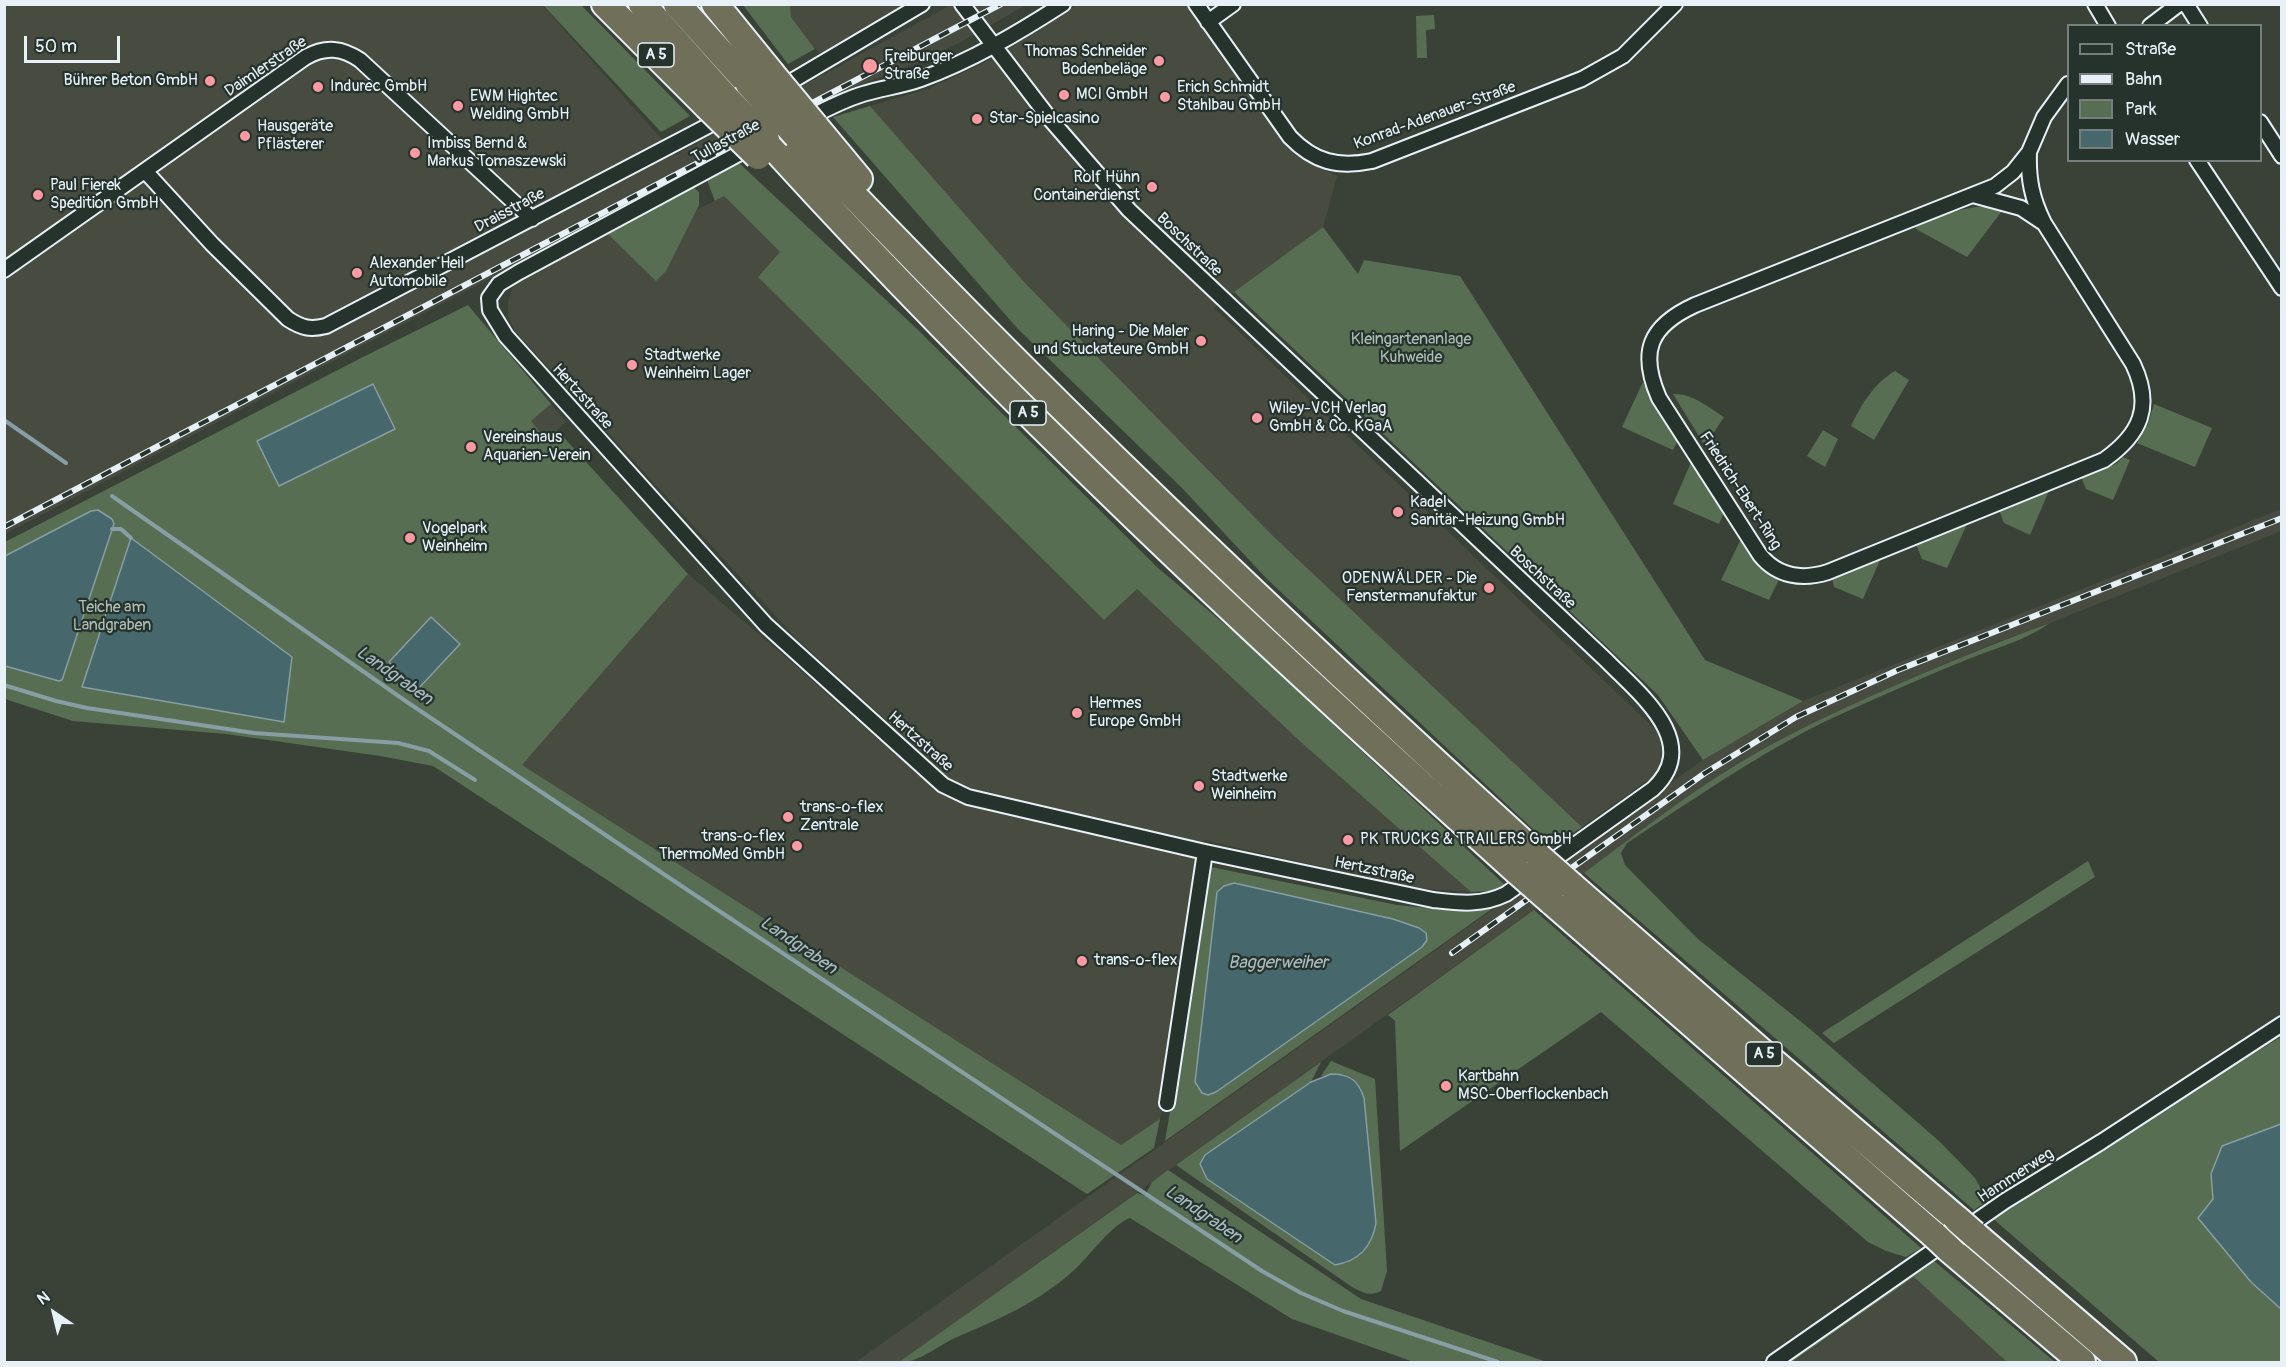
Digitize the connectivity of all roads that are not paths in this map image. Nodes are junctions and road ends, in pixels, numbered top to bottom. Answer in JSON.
{"nodes":[{"id":1,"x":605,"y":4,"type":"edge"},
{"id":2,"x":642,"y":4,"type":"edge"},
{"id":3,"x":677,"y":4,"type":"edge"},
{"id":4,"x":715,"y":4,"type":"edge"},
{"id":5,"x":922,"y":4,"type":"edge"},
{"id":6,"x":962,"y":4,"type":"edge"},
{"id":7,"x":1063,"y":4,"type":"edge"},
{"id":8,"x":1196,"y":4,"type":"edge"},
{"id":9,"x":1233,"y":4,"type":"edge"},
{"id":10,"x":1675,"y":4,"type":"edge"},
{"id":11,"x":2095,"y":4,"type":"edge"},
{"id":12,"x":2179,"y":4,"type":"edge"},
{"id":13,"x":2186,"y":4,"type":"edge"},
{"id":14,"x":1208,"y":22,"type":"junction"},
{"id":15,"x":2107,"y":24,"type":"edge"},
{"id":16,"x":2153,"y":24,"type":"edge"},
{"id":17,"x":2199,"y":24,"type":"edge"},
{"id":18,"x":994,"y":45,"type":"junction"},
{"id":19,"x":760,"y":78,"type":"junction"},
{"id":20,"x":2067,"y":85,"type":"edge"},
{"id":21,"x":716,"y":101,"type":"junction"},
{"id":22,"x":2262,"y":125,"type":"edge"},
{"id":23,"x":2029,"y":152,"type":"junction"},
{"id":24,"x":2282,"y":156,"type":"edge"},
{"id":25,"x":2198,"y":162,"type":"edge"},
{"id":26,"x":146,"y":172,"type":"junction"},
{"id":27,"x":1973,"y":195,"type":"junction"},
{"id":28,"x":532,"y":219,"type":"junction"},
{"id":29,"x":2044,"y":223,"type":"junction"},
{"id":30,"x":4,"y":270,"type":"edge"},
{"id":31,"x":2282,"y":288,"type":"edge"},
{"id":32,"x":489,"y":298,"type":"joint"},
{"id":33,"x":1205,"y":852,"type":"junction"},
{"id":34,"x":1512,"y":883,"type":"junction"},
{"id":35,"x":2282,"y":1024,"type":"edge"},
{"id":36,"x":1167,"y":1103,"type":"dead end"},
{"id":37,"x":1774,"y":1362,"type":"edge"},
{"id":38,"x":2082,"y":1362,"type":"edge"},
{"id":39,"x":2123,"y":1362,"type":"edge"}],
"edges":[{"from":1,"to":21,"type":"highway","number":"A 5"},
{"from":2,"to":21,"type":"highway","number":"A 5"},
{"from":3,"to":19,"type":"highway"},
{"from":4,"to":19,"type":"highway"},
{"from":5,"to":28,"type":"street","name":"Draisstraße"},
{"from":6,"to":18,"type":"street"},
{"from":7,"to":18,"type":"street","name":"Tullastraße"},
{"from":8,"to":14,"type":"street","name":"Konrad-Adenauer-Straße"},
{"from":9,"to":14,"type":"street"},
{"from":10,"to":14,"type":"street","name":"Konrad-Adenauer-Straße"},
{"from":11,"to":15,"type":"street"},
{"from":12,"to":16,"type":"street"},
{"from":13,"to":17,"type":"street"},
{"from":18,"to":32,"type":"street","name":"Tullastraße"},
{"from":18,"to":34,"type":"street","name":"Boschstraße"},
{"from":19,"to":39,"type":"highway","number":"A 5","bridge":true},
{"from":20,"to":23,"type":"street","name":"Friedrich-Ebert-Ring"},
{"from":21,"to":34,"type":"highway","number":"A 5","bridge":true},
{"from":22,"to":24,"type":"street"},
{"from":23,"to":27,"type":"street","name":"Friedrich-Ebert-Ring"},
{"from":23,"to":29,"type":"street","name":"Friedrich-Ebert-Ring"},
{"from":25,"to":31,"type":"street"},
{"from":26,"to":28,"type":"street","name":"Draisstraße"},
{"from":26,"to":28,"type":"street","name":"Daimlerstraße"},
{"from":26,"to":30,"type":"street","name":"Daimlerstraße"},
{"from":27,"to":29,"type":"street","name":"Friedrich-Ebert-Ring"},
{"from":27,"to":29,"type":"street","name":"Friedrich-Ebert-Ring"},
{"from":32,"to":33,"type":"street","name":"Hertzstraße"},
{"from":33,"to":34,"type":"street","name":"Hertzstraße"},
{"from":33,"to":36,"type":"street"},
{"from":34,"to":38,"type":"highway","number":"A 5","bridge":true},
{"from":35,"to":37,"type":"street","name":"Hammerweg"}]}
